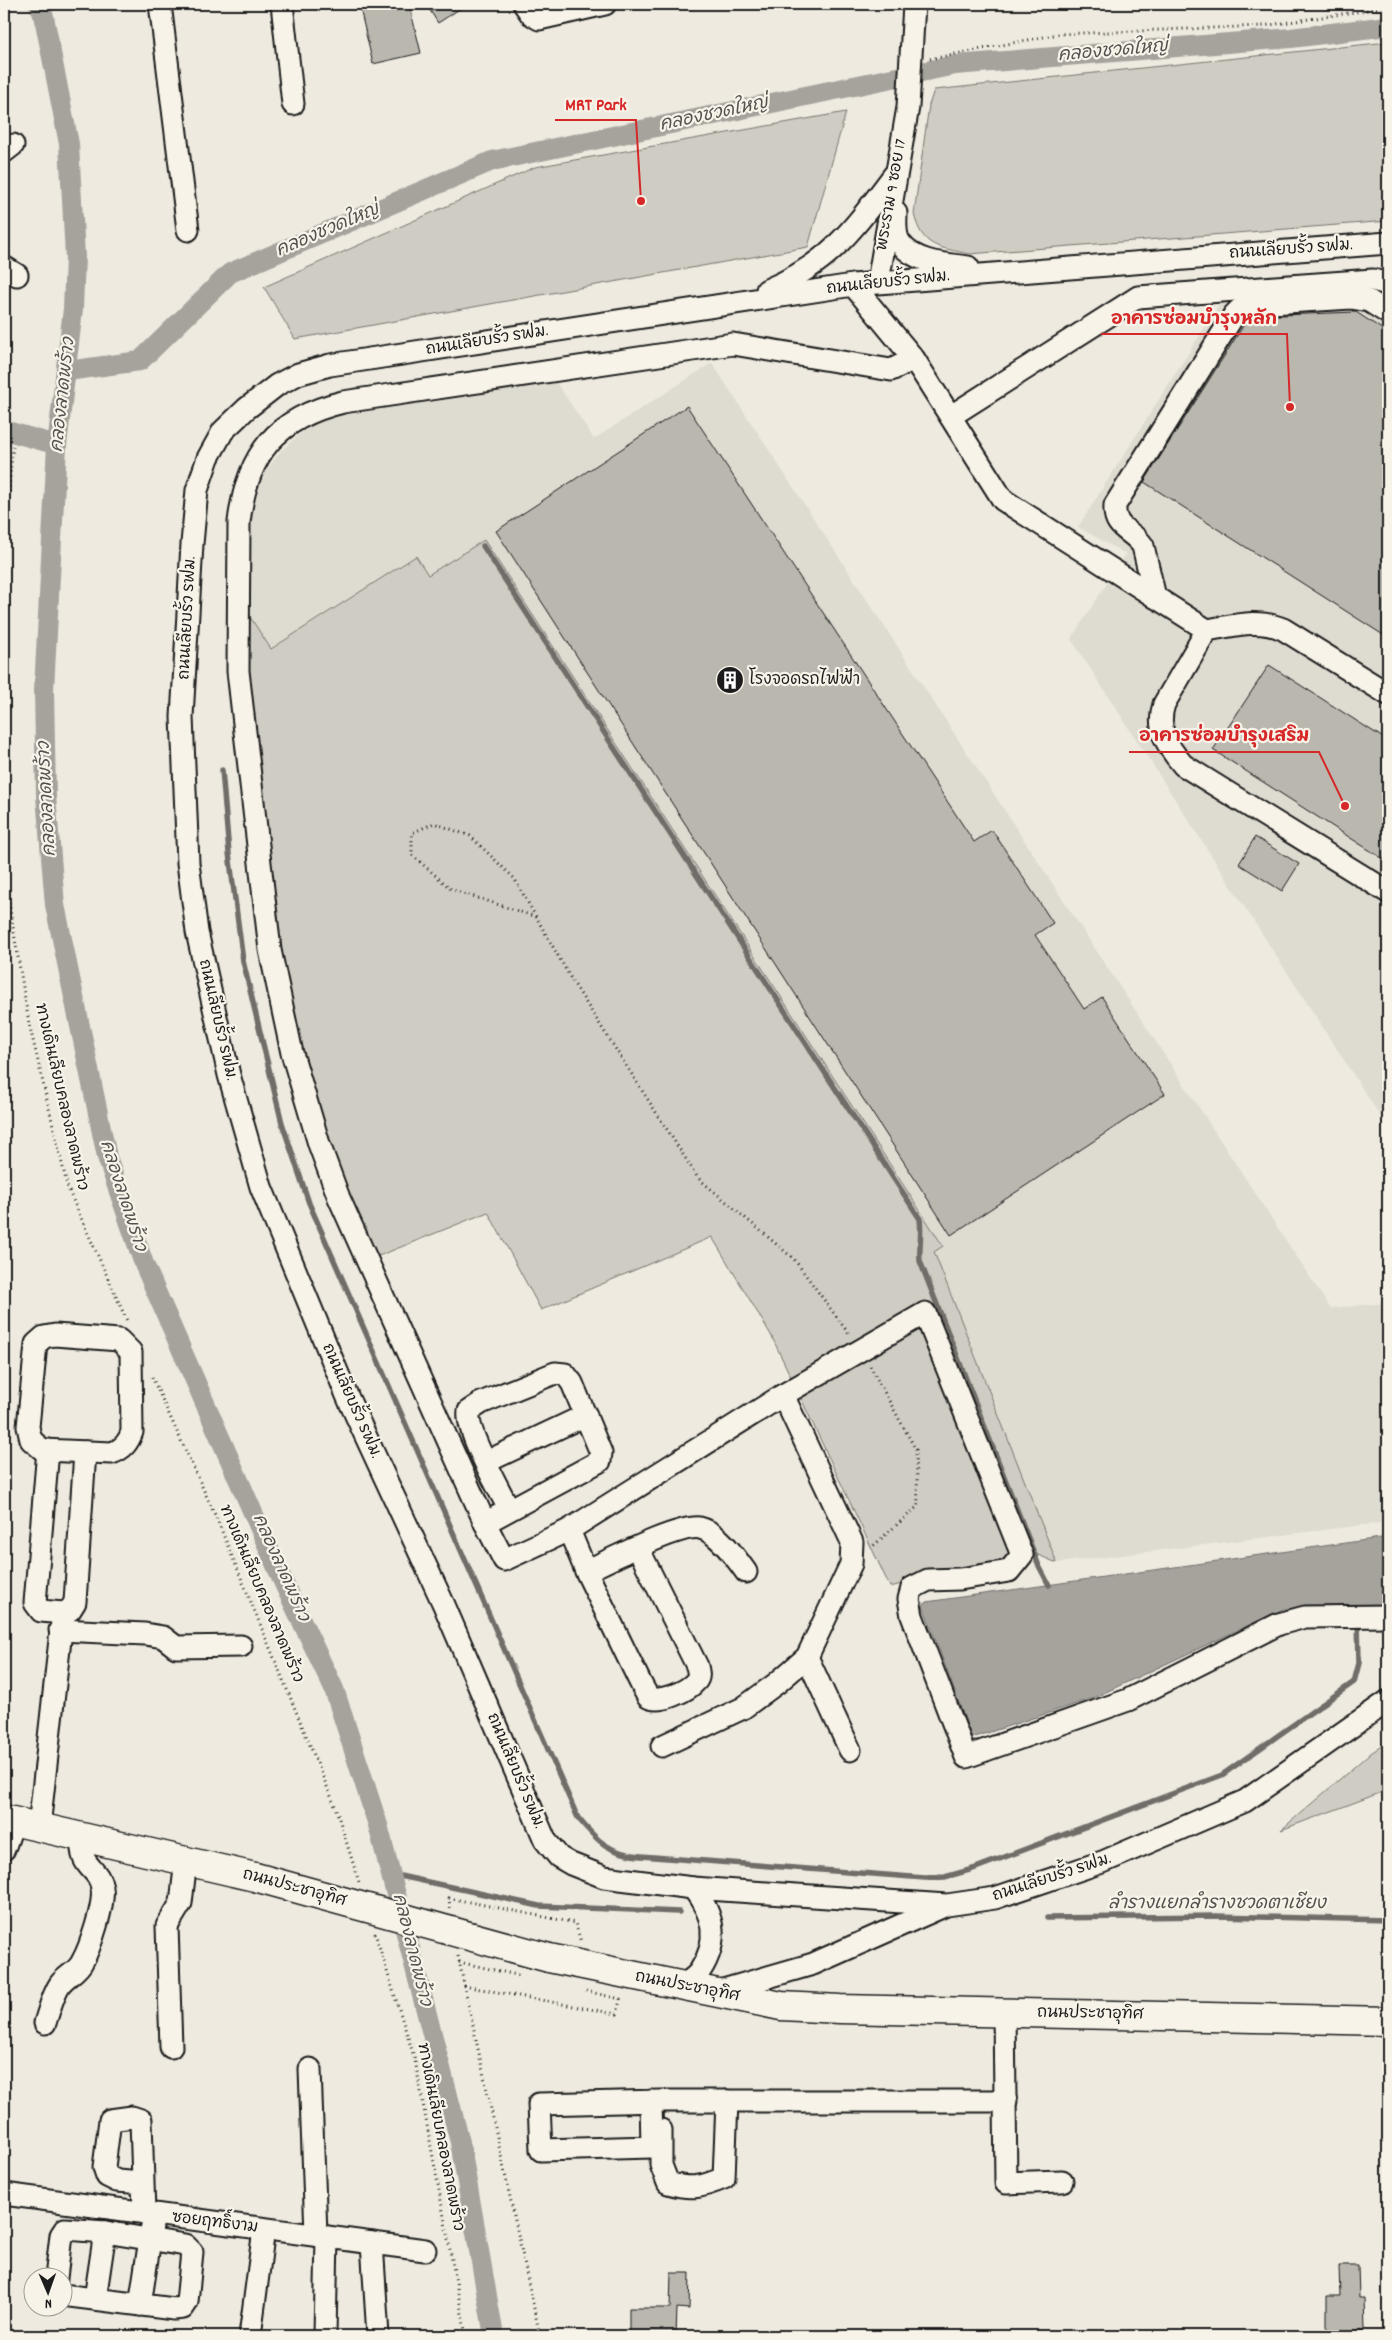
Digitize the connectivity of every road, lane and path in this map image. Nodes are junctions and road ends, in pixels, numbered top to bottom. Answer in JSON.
{"nodes":[{"id":1,"x":160,"y":4,"type":"edge"},
{"id":2,"x":282,"y":4,"type":"edge"},
{"id":3,"x":524,"y":4,"type":"edge"},
{"id":4,"x":605,"y":4,"type":"edge"},
{"id":5,"x":914,"y":4,"type":"edge"},
{"id":6,"x":575,"y":6,"type":"edge"},
{"id":7,"x":1388,"y":7,"type":"edge"},
{"id":8,"x":918,"y":49,"type":"junction"},
{"id":9,"x":293,"y":104,"type":"dead end"},
{"id":10,"x":896,"y":173,"type":"junction"},
{"id":11,"x":188,"y":230,"type":"dead end"},
{"id":12,"x":1388,"y":243,"type":"edge"},
{"id":13,"x":998,"y":273,"type":"junction"},
{"id":14,"x":878,"y":282,"type":"junction"},
{"id":15,"x":1388,"y":284,"type":"edge"},
{"id":16,"x":853,"y":285,"type":"junction"},
{"id":17,"x":740,"y":301,"type":"junction"},
{"id":18,"x":1388,"y":313,"type":"edge"},
{"id":19,"x":914,"y":359,"type":"junction"},
{"id":20,"x":951,"y":416,"type":"junction"},
{"id":21,"x":4,"y":443,"type":"edge"},
{"id":22,"x":4,"y":533,"type":"edge"},
{"id":23,"x":1155,"y":597,"type":"junction"},
{"id":24,"x":1207,"y":630,"type":"junction"},
{"id":25,"x":1388,"y":694,"type":"edge"},
{"id":26,"x":4,"y":874,"type":"edge"},
{"id":27,"x":1388,"y":892,"type":"edge"},
{"id":28,"x":536,"y":917,"type":"junction"},
{"id":29,"x":129,"y":1326,"type":"dead end"},
{"id":30,"x":861,"y":1350,"type":"junction"},
{"id":31,"x":150,"y":1371,"type":"dead end"},
{"id":32,"x":783,"y":1395,"type":"junction"},
{"id":33,"x":586,"y":1415,"type":"junction"},
{"id":34,"x":48,"y":1450,"type":"junction"},
{"id":35,"x":85,"y":1452,"type":"junction"},
{"id":36,"x":486,"y":1462,"type":"junction"},
{"id":37,"x":508,"y":1509,"type":"junction"},
{"id":38,"x":485,"y":1523,"type":"junction"},
{"id":39,"x":569,"y":1530,"type":"junction"},
{"id":40,"x":638,"y":1548,"type":"junction"},
{"id":41,"x":851,"y":1564,"type":"junction"},
{"id":42,"x":586,"y":1571,"type":"junction"},
{"id":43,"x":746,"y":1572,"type":"dead end"},
{"id":44,"x":1388,"y":1616,"type":"edge"},
{"id":45,"x":61,"y":1621,"type":"junction"},
{"id":46,"x":241,"y":1646,"type":"dead end"},
{"id":47,"x":807,"y":1657,"type":"junction"},
{"id":48,"x":1388,"y":1701,"type":"edge"},
{"id":49,"x":662,"y":1746,"type":"dead end"},
{"id":50,"x":850,"y":1750,"type":"dead end"},
{"id":51,"x":19,"y":1823,"type":"edge"},
{"id":52,"x":82,"y":1837,"type":"junction"},
{"id":53,"x":4,"y":1848,"type":"edge"},
{"id":54,"x":186,"y":1860,"type":"junction"},
{"id":55,"x":692,"y":1888,"type":"junction"},
{"id":56,"x":362,"y":1891,"type":"dead end"},
{"id":57,"x":947,"y":1905,"type":"junction"},
{"id":58,"x":452,"y":1916,"type":"dead end"},
{"id":59,"x":374,"y":1928,"type":"dead end"},
{"id":60,"x":457,"y":1953,"type":"dead end"},
{"id":61,"x":459,"y":1962,"type":"junction"},
{"id":62,"x":525,"y":1977,"type":"dead end"},
{"id":63,"x":586,"y":1978,"type":"junction"},
{"id":64,"x":464,"y":1986,"type":"junction"},
{"id":65,"x":682,"y":1986,"type":"junction"},
{"id":66,"x":713,"y":1992,"type":"junction"},
{"id":67,"x":1004,"y":2012,"type":"junction"},
{"id":68,"x":1388,"y":2021,"type":"edge"},
{"id":69,"x":45,"y":2023,"type":"dead end"},
{"id":70,"x":171,"y":2047,"type":"dead end"},
{"id":71,"x":310,"y":2069,"type":"dead end"},
{"id":72,"x":655,"y":2101,"type":"junction"},
{"id":73,"x":727,"y":2101,"type":"junction"},
{"id":74,"x":1006,"y":2101,"type":"junction"},
{"id":75,"x":1062,"y":2181,"type":"dead end"},
{"id":76,"x":144,"y":2183,"type":"dead end"},
{"id":77,"x":4,"y":2194,"type":"edge"},
{"id":78,"x":149,"y":2214,"type":"junction"},
{"id":79,"x":264,"y":2229,"type":"junction"},
{"id":80,"x":105,"y":2232,"type":"junction"},
{"id":81,"x":322,"y":2236,"type":"junction"},
{"id":82,"x":150,"y":2239,"type":"junction"},
{"id":83,"x":372,"y":2243,"type":"junction"},
{"id":84,"x":425,"y":2250,"type":"dead end"},
{"id":85,"x":57,"y":2268,"type":"edge"},
{"id":86,"x":72,"y":2296,"type":"edge"},
{"id":87,"x":94,"y":2299,"type":"junction"},
{"id":88,"x":140,"y":2305,"type":"junction"},
{"id":89,"x":325,"y":2335,"type":"dead end"},
{"id":90,"x":250,"y":2336,"type":"edge"},
{"id":91,"x":378,"y":2336,"type":"edge"},
{"id":92,"x":466,"y":2336,"type":"edge"},
{"id":93,"x":540,"y":2336,"type":"edge"}],
"edges":[{"from":1,"to":11,"type":"street"},
{"from":2,"to":9,"type":"street"},
{"from":3,"to":6,"type":"street"},
{"from":4,"to":6,"type":"street"},
{"from":5,"to":8,"type":"street","name":"พระราม 9 ซอย 17"},
{"from":7,"to":8,"type":"path"},
{"from":8,"to":10,"type":"street","name":"พระราม 9 ซอย 17"},
{"from":10,"to":13,"type":"street"},
{"from":10,"to":14,"type":"street","name":"พระราม 9 ซอย 17"},
{"from":10,"to":17,"type":"street"},
{"from":12,"to":13,"type":"street","name":"ถนนเลียบรั้ว รฟม."},
{"from":13,"to":14,"type":"street","name":"ถนนเลียบรั้ว รฟม."},
{"from":14,"to":16,"type":"street","name":"ถนนเลียบรั้ว รฟม."},
{"from":15,"to":20,"type":"street"},
{"from":16,"to":17,"type":"street","name":"ถนนเลียบรั้ว รฟม."},
{"from":16,"to":19,"type":"street"},
{"from":17,"to":55,"type":"street","name":"ถนนเลียบรั้ว รฟม."},
{"from":18,"to":23,"type":"street"},
{"from":19,"to":20,"type":"street"},
{"from":19,"to":38,"type":"street"},
{"from":20,"to":23,"type":"street"},
{"from":21,"to":22,"type":"path"},
{"from":23,"to":24,"type":"street"},
{"from":24,"to":25,"type":"street"},
{"from":24,"to":27,"type":"street"},
{"from":26,"to":29,"type":"path","name":"ทางเดินเลียบคลองลาดพร้าว"},
{"from":28,"to":28,"type":"path"},
{"from":28,"to":30,"type":"path"},
{"from":30,"to":32,"type":"street"},
{"from":30,"to":41,"type":"path"},
{"from":30,"to":44,"type":"street"},
{"from":31,"to":56,"type":"path","name":"ทางเดินเลียบคลองลาดพร้าว"},
{"from":32,"to":39,"type":"street"},
{"from":32,"to":41,"type":"street"},
{"from":33,"to":36,"type":"street"},
{"from":33,"to":36,"type":"street"},
{"from":33,"to":37,"type":"street"},
{"from":34,"to":35,"type":"street"},
{"from":34,"to":35,"type":"street"},
{"from":34,"to":45,"type":"street"},
{"from":35,"to":45,"type":"street"},
{"from":36,"to":37,"type":"street"},
{"from":37,"to":38,"type":"street"},
{"from":38,"to":39,"type":"street"},
{"from":39,"to":42,"type":"street"},
{"from":40,"to":42,"type":"street"},
{"from":40,"to":42,"type":"street"},
{"from":40,"to":43,"type":"street"},
{"from":41,"to":47,"type":"street"},
{"from":45,"to":46,"type":"street"},
{"from":45,"to":51,"type":"street"},
{"from":47,"to":49,"type":"street"},
{"from":47,"to":50,"type":"street"},
{"from":48,"to":57,"type":"street","name":"ถนนเลียบรั้ว รฟม."},
{"from":51,"to":52,"type":"main road","name":"ถนนประชาอุทิศ"},
{"from":51,"to":53,"type":"street"},
{"from":52,"to":54,"type":"main road","name":"ถนนประชาอุทิศ"},
{"from":52,"to":69,"type":"street"},
{"from":54,"to":63,"type":"main road","name":"ถนนประชาอุทิศ","bridge":true},
{"from":54,"to":70,"type":"street"},
{"from":55,"to":57,"type":"street","name":"ถนนเลียบรั้ว รฟม."},
{"from":55,"to":65,"type":"street"},
{"from":57,"to":66,"type":"street"},
{"from":58,"to":63,"type":"path"},
{"from":59,"to":92,"type":"path","name":"ทางเดินเลียบคลองลาดพร้าว"},
{"from":60,"to":61,"type":"path"},
{"from":61,"to":62,"type":"path"},
{"from":61,"to":64,"type":"path"},
{"from":63,"to":64,"type":"path"},
{"from":63,"to":65,"type":"main road","name":"ถนนประชาอุทิศ"},
{"from":64,"to":93,"type":"path"},
{"from":65,"to":66,"type":"main road","name":"ถนนประชาอุทิศ"},
{"from":66,"to":67,"type":"main road","name":"ถนนประชาอุทิศ"},
{"from":67,"to":68,"type":"main road","name":"ถนนประชาอุทิศ"},
{"from":67,"to":74,"type":"street"},
{"from":71,"to":81,"type":"street"},
{"from":72,"to":72,"type":"street"},
{"from":72,"to":73,"type":"street"},
{"from":72,"to":73,"type":"street"},
{"from":73,"to":74,"type":"street"},
{"from":74,"to":75,"type":"street"},
{"from":76,"to":78,"type":"street"},
{"from":77,"to":78,"type":"street","name":"ซอยฤทธิ์งาม"},
{"from":78,"to":79,"type":"street","name":"ซอยฤทธิ์งาม"},
{"from":78,"to":82,"type":"street"},
{"from":79,"to":81,"type":"street","name":"ซอยฤทธิ์งาม"},
{"from":79,"to":90,"type":"street"},
{"from":80,"to":82,"type":"street"},
{"from":80,"to":85,"type":"street"},
{"from":80,"to":87,"type":"street"},
{"from":81,"to":83,"type":"street","name":"ซอยฤทธิ์งาม"},
{"from":81,"to":89,"type":"street"},
{"from":82,"to":88,"type":"street"},
{"from":82,"to":88,"type":"street"},
{"from":83,"to":84,"type":"street","name":"ซอยฤทธิ์งาม"},
{"from":83,"to":91,"type":"street"},
{"from":86,"to":87,"type":"street"},
{"from":87,"to":88,"type":"street"}]}
